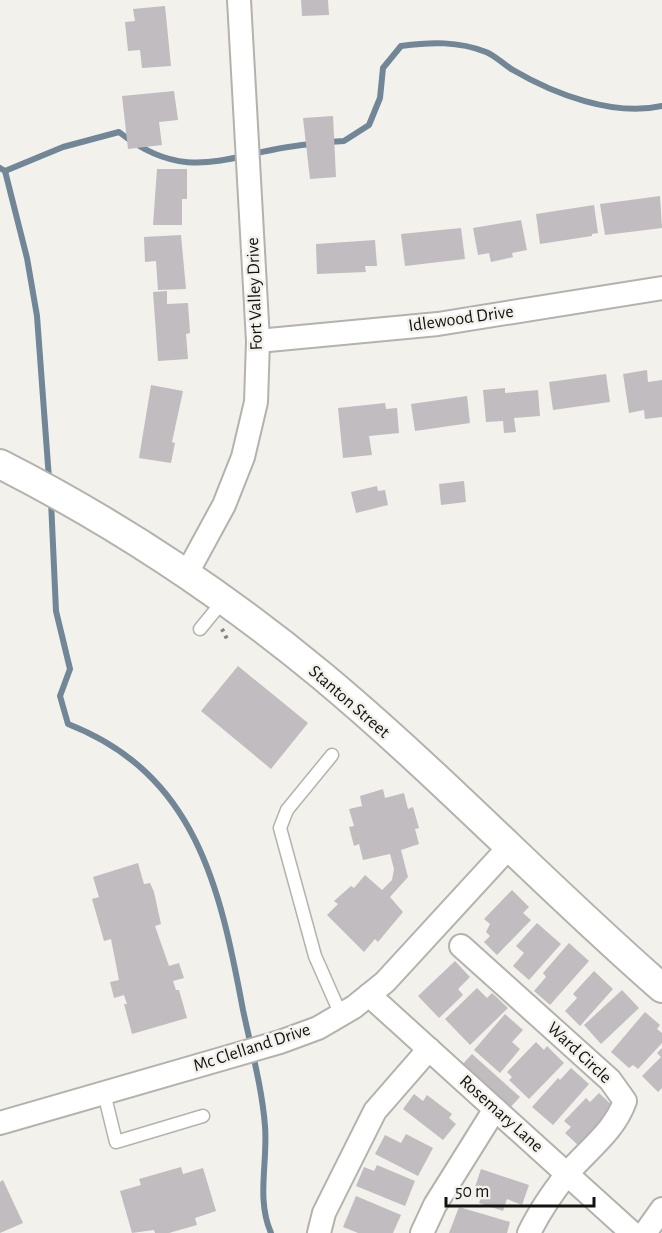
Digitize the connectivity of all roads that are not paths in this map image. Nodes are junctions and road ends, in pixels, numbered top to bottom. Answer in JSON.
{"nodes":[{"id":1,"x":239,"y":0,"type":"edge"},
{"id":2,"x":662,"y":288,"type":"edge"},
{"id":3,"x":258,"y":341,"type":"junction"},
{"id":4,"x":2,"y":471,"type":"edge"},
{"id":5,"x":187,"y":573,"type":"junction"},
{"id":6,"x":223,"y":601,"type":"junction"},
{"id":7,"x":200,"y":628,"type":"dead end"},
{"id":8,"x":332,"y":755,"type":"dead end"},
{"id":9,"x":510,"y":846,"type":"junction"},
{"id":10,"x":461,"y":946,"type":"dead end"},
{"id":11,"x":662,"y":988,"type":"edge"},
{"id":12,"x":369,"y":994,"type":"junction"},
{"id":13,"x":340,"y":1015,"type":"junction"},
{"id":14,"x":429,"y":1049,"type":"junction"},
{"id":15,"x":104,"y":1093,"type":"junction"},
{"id":16,"x":495,"y":1109,"type":"junction"},
{"id":17,"x":203,"y":1116,"type":"dead end"},
{"id":18,"x":0,"y":1123,"type":"edge"},
{"id":19,"x":567,"y":1174,"type":"junction"},
{"id":20,"x":662,"y":1209,"type":"edge"},
{"id":21,"x":319,"y":1233,"type":"edge"},
{"id":22,"x":422,"y":1233,"type":"edge"},
{"id":23,"x":529,"y":1233,"type":"edge"},
{"id":24,"x":632,"y":1233,"type":"edge"},
{"id":25,"x":645,"y":1233,"type":"edge"}],
"edges":[{"from":1,"to":3,"type":"street","name":"Fort Valley Drive"},
{"from":2,"to":3,"type":"street","name":"Idlewood Drive"},
{"from":3,"to":5,"type":"street","name":"Fort Valley Drive"},
{"from":4,"to":5,"type":"street","name":"Stanton Street"},
{"from":5,"to":6,"type":"street","name":"Stanton Street"},
{"from":6,"to":7,"type":"lane"},
{"from":6,"to":9,"type":"street","name":"Stanton Street"},
{"from":8,"to":13,"type":"lane"},
{"from":9,"to":11,"type":"street","name":"Stanton Street"},
{"from":9,"to":12,"type":"street","name":"Mc Clelland Drive"},
{"from":10,"to":19,"type":"street","name":"Ward Circle"},
{"from":12,"to":13,"type":"street","name":"Mc Clelland Drive"},
{"from":12,"to":14,"type":"street","name":"Rosemary Lane"},
{"from":13,"to":15,"type":"street","name":"Mc Clelland Drive"},
{"from":14,"to":16,"type":"street","name":"Rosemary Lane"},
{"from":14,"to":21,"type":"street"},
{"from":15,"to":17,"type":"lane"},
{"from":15,"to":18,"type":"street","name":"Mc Clelland Drive"},
{"from":16,"to":19,"type":"street","name":"Rosemary Lane"},
{"from":16,"to":22,"type":"street"},
{"from":19,"to":23,"type":"street","name":"Ward Circle"},
{"from":19,"to":24,"type":"street","name":"Rosemary Lane"},
{"from":20,"to":25,"type":"street"}]}
